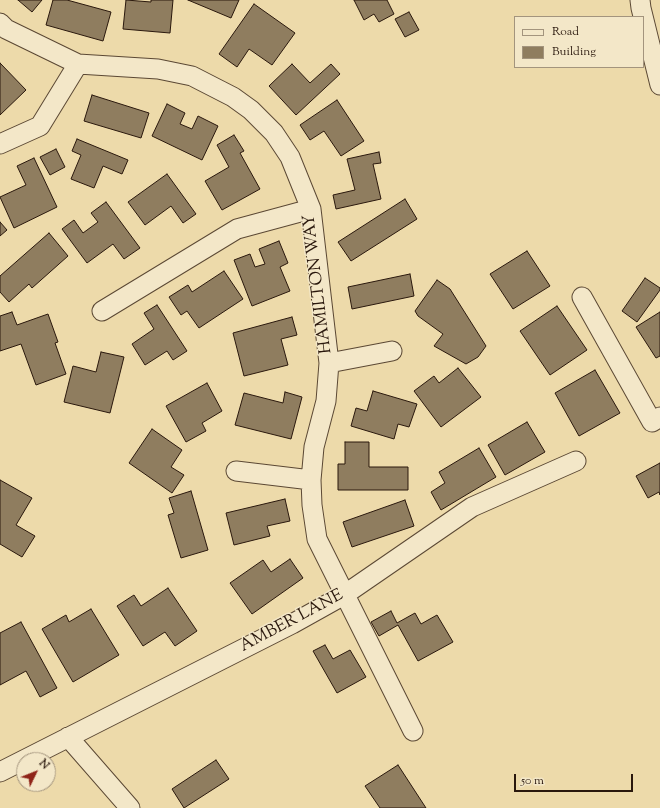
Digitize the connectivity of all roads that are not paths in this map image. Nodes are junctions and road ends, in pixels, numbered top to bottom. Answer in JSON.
{"nodes":[{"id":1,"x":640,"y":0,"type":"edge"},
{"id":2,"x":643,"y":16,"type":"edge"},
{"id":3,"x":644,"y":20,"type":"edge"},
{"id":4,"x":0,"y":23,"type":"edge"},
{"id":5,"x":78,"y":64,"type":"junction"},
{"id":6,"x":660,"y":85,"type":"edge"},
{"id":7,"x":0,"y":144,"type":"edge"},
{"id":8,"x":311,"y":209,"type":"junction"},
{"id":9,"x":582,"y":297,"type":"dead end"},
{"id":10,"x":102,"y":311,"type":"dead end"},
{"id":11,"x":392,"y":351,"type":"dead end"},
{"id":12,"x":329,"y":362,"type":"junction"},
{"id":13,"x":656,"y":420,"type":"edge"},
{"id":14,"x":576,"y":461,"type":"dead end"},
{"id":15,"x":236,"y":471,"type":"dead end"},
{"id":16,"x":311,"y":480,"type":"junction"},
{"id":17,"x":344,"y":595,"type":"junction"},
{"id":18,"x":412,"y":731,"type":"dead end"},
{"id":19,"x":68,"y":737,"type":"junction"},
{"id":20,"x":0,"y":772,"type":"edge"},
{"id":21,"x":130,"y":808,"type":"edge"}],
"edges":[{"from":1,"to":2,"type":"street"},
{"from":3,"to":6,"type":"street"},
{"from":4,"to":5,"type":"street","name":"HAMILTON WAY"},
{"from":5,"to":7,"type":"street"},
{"from":5,"to":8,"type":"street","name":"HAMILTON WAY"},
{"from":8,"to":10,"type":"street"},
{"from":8,"to":12,"type":"street","name":"HAMILTON WAY"},
{"from":9,"to":13,"type":"street"},
{"from":11,"to":12,"type":"street"},
{"from":12,"to":16,"type":"street","name":"HAMILTON WAY"},
{"from":14,"to":17,"type":"street","name":"AMBER LANE"},
{"from":15,"to":16,"type":"street"},
{"from":16,"to":17,"type":"street","name":"HAMILTON WAY"},
{"from":17,"to":18,"type":"street","name":"HAMILTON WAY"},
{"from":17,"to":19,"type":"street","name":"AMBER LANE"},
{"from":19,"to":20,"type":"street","name":"AMBER LANE"},
{"from":19,"to":21,"type":"street"}]}
